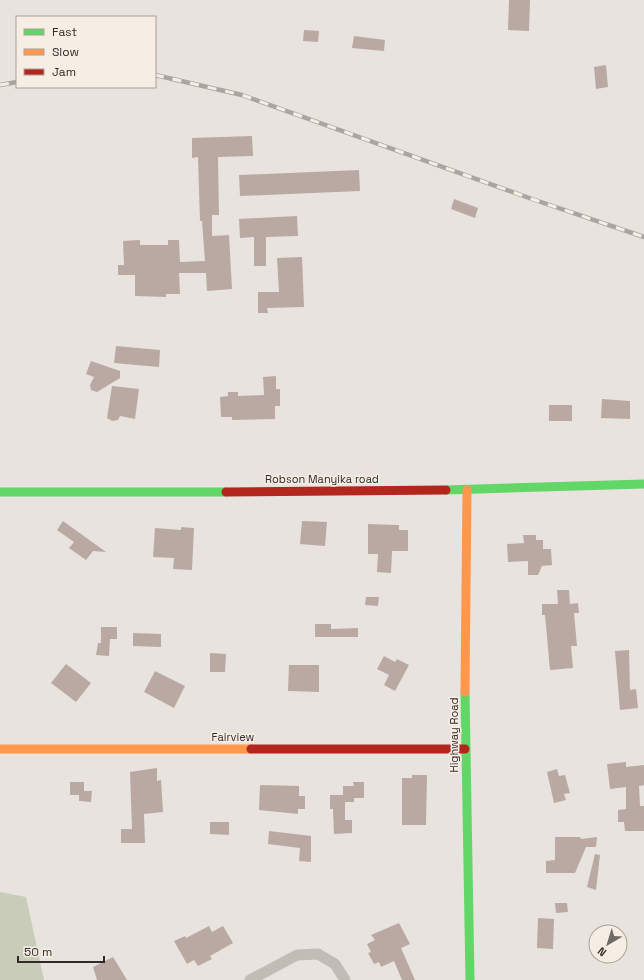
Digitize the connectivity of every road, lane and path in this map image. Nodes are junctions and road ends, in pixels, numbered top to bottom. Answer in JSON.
{"nodes":[{"id":1,"x":644,"y":484,"type":"edge"},
{"id":2,"x":467,"y":490,"type":"junction"},
{"id":3,"x":0,"y":492,"type":"edge"},
{"id":4,"x":0,"y":749,"type":"edge"},
{"id":5,"x":465,"y":749,"type":"junction"},
{"id":6,"x":250,"y":980,"type":"edge"},
{"id":7,"x":345,"y":980,"type":"edge"},
{"id":8,"x":470,"y":980,"type":"edge"}],
"edges":[{"from":1,"to":2,"type":"street","name":"Robson Manyika road"},
{"from":2,"to":3,"type":"street","name":"Robson Manyika road"},
{"from":2,"to":5,"type":"street","name":"Highway Road"},
{"from":4,"to":5,"type":"street","name":"Fairview"},
{"from":5,"to":8,"type":"street","name":"Highway Road"},
{"from":6,"to":7,"type":"street"}]}
